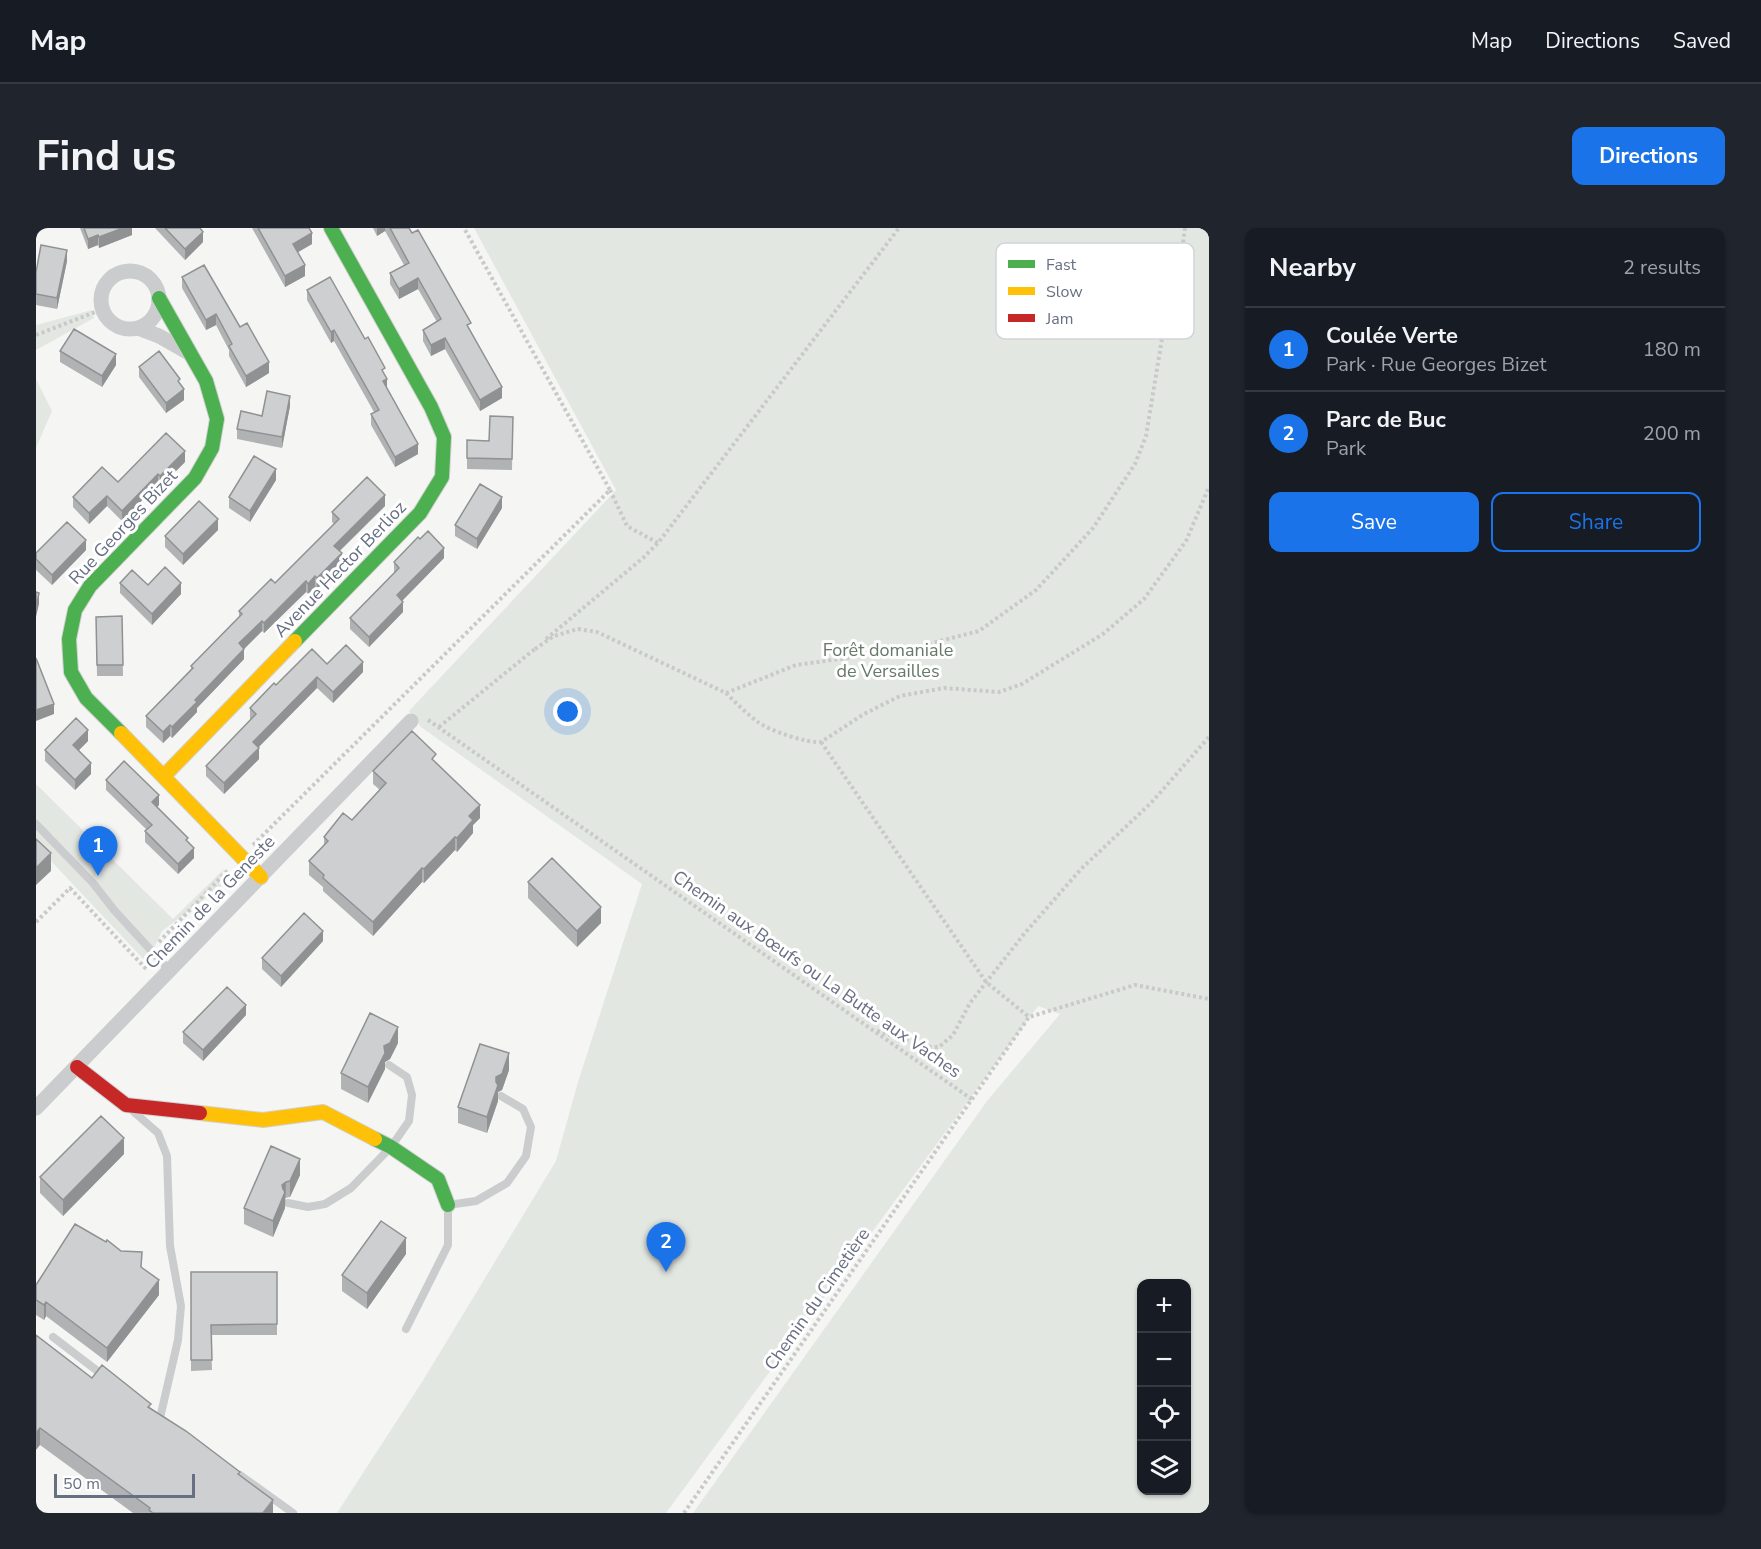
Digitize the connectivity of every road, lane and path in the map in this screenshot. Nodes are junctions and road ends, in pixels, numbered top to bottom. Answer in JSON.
{"nodes":[{"id":1,"x":331,"y":228,"type":"edge"},
{"id":2,"x":464,"y":228,"type":"edge"},
{"id":3,"x":899,"y":228,"type":"edge"},
{"id":4,"x":1185,"y":228,"type":"edge"},
{"id":5,"x":1183,"y":243,"type":"edge"},
{"id":6,"x":159,"y":298,"type":"junction"},
{"id":7,"x":103,"y":309,"type":"junction"},
{"id":8,"x":138,"y":328,"type":"junction"},
{"id":9,"x":36,"y":335,"type":"edge"},
{"id":10,"x":1161,"y":339,"type":"edge"},
{"id":11,"x":190,"y":353,"type":"junction"},
{"id":12,"x":1209,"y":487,"type":"edge"},
{"id":13,"x":610,"y":489,"type":"junction"},
{"id":14,"x":658,"y":543,"type":"junction"},
{"id":15,"x":535,"y":648,"type":"junction"},
{"id":16,"x":726,"y":693,"type":"junction"},
{"id":17,"x":411,"y":722,"type":"joint"},
{"id":18,"x":439,"y":728,"type":"junction"},
{"id":19,"x":1209,"y":737,"type":"edge"},
{"id":20,"x":821,"y":742,"type":"junction"},
{"id":21,"x":164,"y":776,"type":"junction"},
{"id":22,"x":36,"y":824,"type":"edge"},
{"id":23,"x":242,"y":856,"type":"junction"},
{"id":24,"x":261,"y":877,"type":"junction"},
{"id":25,"x":36,"y":922,"type":"edge"},
{"id":26,"x":151,"y":950,"type":"junction"},
{"id":27,"x":170,"y":971,"type":"junction"},
{"id":28,"x":159,"y":982,"type":"junction"},
{"id":29,"x":986,"y":982,"type":"junction"},
{"id":30,"x":1209,"y":999,"type":"edge"},
{"id":31,"x":1029,"y":1017,"type":"junction"},
{"id":32,"x":873,"y":1030,"type":"junction"},
{"id":33,"x":389,"y":1065,"type":"dead end"},
{"id":34,"x":77,"y":1067,"type":"junction"},
{"id":35,"x":501,"y":1096,"type":"dead end"},
{"id":36,"x":973,"y":1100,"type":"junction"},
{"id":37,"x":126,"y":1105,"type":"junction"},
{"id":38,"x":36,"y":1108,"type":"edge"},
{"id":39,"x":391,"y":1147,"type":"junction"},
{"id":40,"x":288,"y":1203,"type":"dead end"},
{"id":41,"x":448,"y":1205,"type":"junction"},
{"id":42,"x":406,"y":1329,"type":"dead end"},
{"id":43,"x":53,"y":1338,"type":"dead end"},
{"id":44,"x":115,"y":1384,"type":"edge"},
{"id":45,"x":151,"y":1412,"type":"edge"},
{"id":46,"x":160,"y":1418,"type":"junction"},
{"id":47,"x":169,"y":1425,"type":"edge"},
{"id":48,"x":236,"y":1472,"type":"edge"},
{"id":49,"x":292,"y":1513,"type":"edge"},
{"id":50,"x":684,"y":1513,"type":"edge"}],
"edges":[{"from":1,"to":21,"type":"street","name":"Avenue Hector Berlioz"},
{"from":2,"to":13,"type":"path"},
{"from":3,"to":14,"type":"path"},
{"from":4,"to":5,"type":"path"},
{"from":6,"to":7,"type":"street","name":"Rue Georges Bizet"},
{"from":6,"to":8,"type":"street"},
{"from":6,"to":11,"type":"street","name":"Rue Georges Bizet"},
{"from":7,"to":8,"type":"street"},
{"from":7,"to":9,"type":"path"},
{"from":8,"to":11,"type":"street"},
{"from":10,"to":16,"type":"path"},
{"from":11,"to":21,"type":"street","name":"Rue Georges Bizet"},
{"from":12,"to":20,"type":"path"},
{"from":13,"to":14,"type":"path"},
{"from":13,"to":23,"type":"path"},
{"from":14,"to":15,"type":"path"},
{"from":15,"to":16,"type":"path"},
{"from":15,"to":18,"type":"path"},
{"from":16,"to":20,"type":"path"},
{"from":17,"to":18,"type":"path","name":"Chemin aux Bœufs ou La Butte aux Vaches"},
{"from":17,"to":24,"type":"street","name":"Chemin de la Geneste"},
{"from":18,"to":32,"type":"path","name":"Chemin aux Bœufs ou La Butte aux Vaches"},
{"from":19,"to":29,"type":"path"},
{"from":20,"to":29,"type":"path"},
{"from":21,"to":23,"type":"street","name":"Rue Georges Bizet"},
{"from":22,"to":26,"type":"lane"},
{"from":23,"to":24,"type":"street","name":"Rue Georges Bizet"},
{"from":23,"to":26,"type":"path"},
{"from":24,"to":27,"type":"street","name":"Chemin de la Geneste"},
{"from":25,"to":28,"type":"path"},
{"from":26,"to":27,"type":"lane"},
{"from":27,"to":28,"type":"street","name":"Chemin de la Geneste"},
{"from":28,"to":34,"type":"street","name":"Chemin de la Geneste"},
{"from":29,"to":31,"type":"path"},
{"from":29,"to":32,"type":"path"},
{"from":30,"to":31,"type":"path"},
{"from":31,"to":36,"type":"path","name":"Chemin aux Bœufs ou La Butte aux Vaches"},
{"from":32,"to":36,"type":"path","name":"Chemin aux Bœufs ou La Butte aux Vaches"},
{"from":33,"to":39,"type":"lane"},
{"from":34,"to":37,"type":"street"},
{"from":34,"to":38,"type":"street","name":"Chemin de la Geneste"},
{"from":35,"to":41,"type":"lane"},
{"from":36,"to":50,"type":"path","name":"Chemin du Cimetière"},
{"from":37,"to":39,"type":"street"},
{"from":37,"to":46,"type":"lane"},
{"from":39,"to":40,"type":"lane"},
{"from":39,"to":41,"type":"street"},
{"from":41,"to":42,"type":"lane"},
{"from":43,"to":44,"type":"lane"},
{"from":45,"to":46,"type":"lane"},
{"from":46,"to":47,"type":"lane"},
{"from":48,"to":49,"type":"lane"}]}
